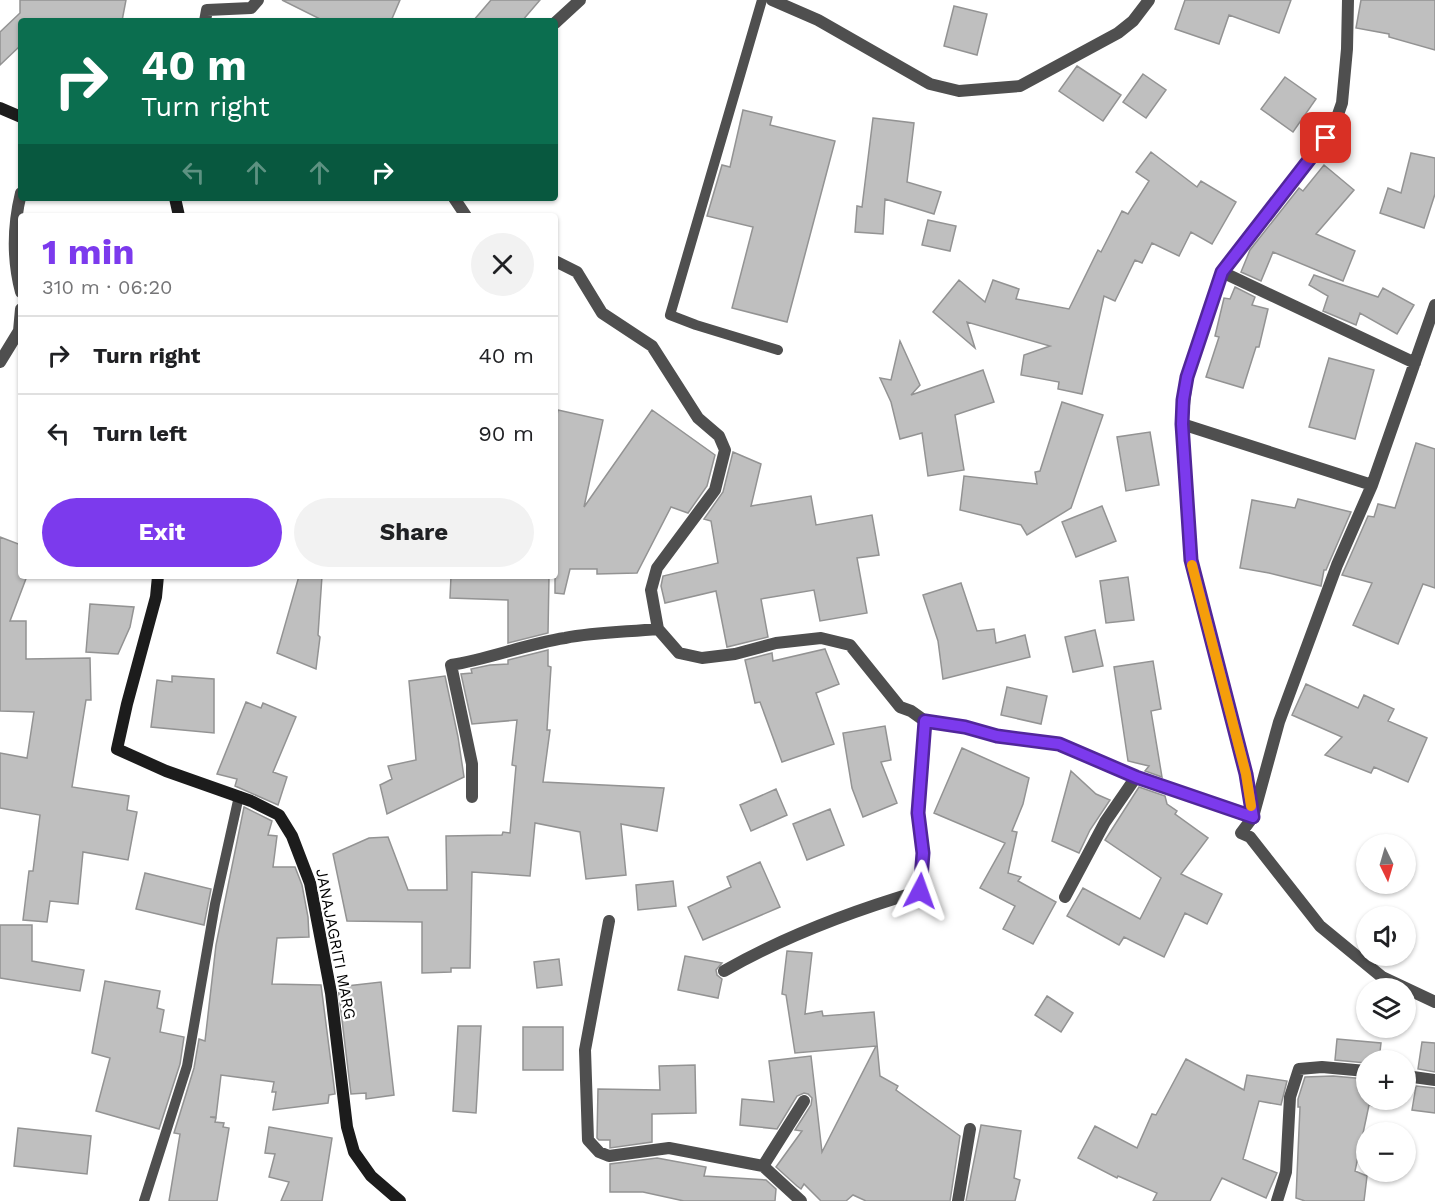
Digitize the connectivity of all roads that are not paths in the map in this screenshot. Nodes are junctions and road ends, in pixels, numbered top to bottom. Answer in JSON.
{"nodes":[{"id":1,"x":258,"y":0,"type":"edge"},
{"id":2,"x":580,"y":0,"type":"edge"},
{"id":3,"x":762,"y":0,"type":"edge"},
{"id":4,"x":772,"y":0,"type":"edge"},
{"id":5,"x":1149,"y":0,"type":"edge"},
{"id":6,"x":1348,"y":0,"type":"edge"},
{"id":7,"x":206,"y":18,"type":"edge"},
{"id":8,"x":558,"y":20,"type":"edge"},
{"id":9,"x":0,"y":108,"type":"edge"},
{"id":10,"x":18,"y":116,"type":"edge"},
{"id":11,"x":20,"y":201,"type":"edge"},
{"id":12,"x":558,"y":262,"type":"edge"},
{"id":13,"x":1222,"y":272,"type":"junction"},
{"id":14,"x":18,"y":281,"type":"edge"},
{"id":15,"x":1435,"y":305,"type":"edge"},
{"id":16,"x":18,"y":333,"type":"edge"},
{"id":17,"x":778,"y":350,"type":"dead end"},
{"id":18,"x":0,"y":363,"type":"edge"},
{"id":19,"x":1415,"y":363,"type":"junction"},
{"id":20,"x":1182,"y":424,"type":"junction"},
{"id":21,"x":1372,"y":485,"type":"junction"},
{"id":22,"x":158,"y":579,"type":"edge"},
{"id":23,"x":658,"y":629,"type":"junction"},
{"id":24,"x":925,"y":721,"type":"junction"},
{"id":25,"x":1136,"y":777,"type":"junction"},
{"id":26,"x":239,"y":796,"type":"junction"},
{"id":27,"x":472,"y":797,"type":"dead end"},
{"id":28,"x":1253,"y":817,"type":"junction"},
{"id":29,"x":1065,"y":897,"type":"dead end"},
{"id":30,"x":609,"y":921,"type":"dead end"},
{"id":31,"x":724,"y":971,"type":"dead end"},
{"id":32,"x":1435,"y":1002,"type":"edge"},
{"id":33,"x":1356,"y":1070,"type":"edge"},
{"id":34,"x":1416,"y":1077,"type":"edge"},
{"id":35,"x":1435,"y":1080,"type":"edge"},
{"id":36,"x":804,"y":1101,"type":"dead end"},
{"id":37,"x":970,"y":1129,"type":"dead end"},
{"id":38,"x":763,"y":1166,"type":"junction"},
{"id":39,"x":144,"y":1201,"type":"edge"},
{"id":40,"x":400,"y":1201,"type":"edge"},
{"id":41,"x":801,"y":1201,"type":"edge"},
{"id":42,"x":958,"y":1201,"type":"edge"},
{"id":43,"x":1277,"y":1201,"type":"edge"}],
"edges":[{"from":1,"to":7,"type":"street"},
{"from":2,"to":8,"type":"street"},
{"from":3,"to":17,"type":"lane"},
{"from":4,"to":5,"type":"street"},
{"from":6,"to":13,"type":"street"},
{"from":9,"to":10,"type":"street"},
{"from":11,"to":14,"type":"street"},
{"from":12,"to":23,"type":"street"},
{"from":13,"to":19,"type":"street"},
{"from":13,"to":20,"type":"street"},
{"from":15,"to":19,"type":"street"},
{"from":16,"to":18,"type":"street"},
{"from":19,"to":21,"type":"street"},
{"from":20,"to":21,"type":"street"},
{"from":20,"to":28,"type":"street"},
{"from":21,"to":28,"type":"street"},
{"from":22,"to":26,"type":"street","name":"JANAJAGRITI MARG"},
{"from":23,"to":24,"type":"street"},
{"from":23,"to":27,"type":"street"},
{"from":24,"to":25,"type":"street"},
{"from":24,"to":31,"type":"street"},
{"from":25,"to":28,"type":"street"},
{"from":25,"to":29,"type":"street"},
{"from":26,"to":39,"type":"lane"},
{"from":26,"to":40,"type":"street","name":"JANAJAGRITI MARG"},
{"from":28,"to":32,"type":"street"},
{"from":30,"to":38,"type":"street"},
{"from":33,"to":43,"type":"street"},
{"from":34,"to":35,"type":"street"},
{"from":36,"to":38,"type":"street"},
{"from":37,"to":42,"type":"street"},
{"from":38,"to":41,"type":"street"}]}
